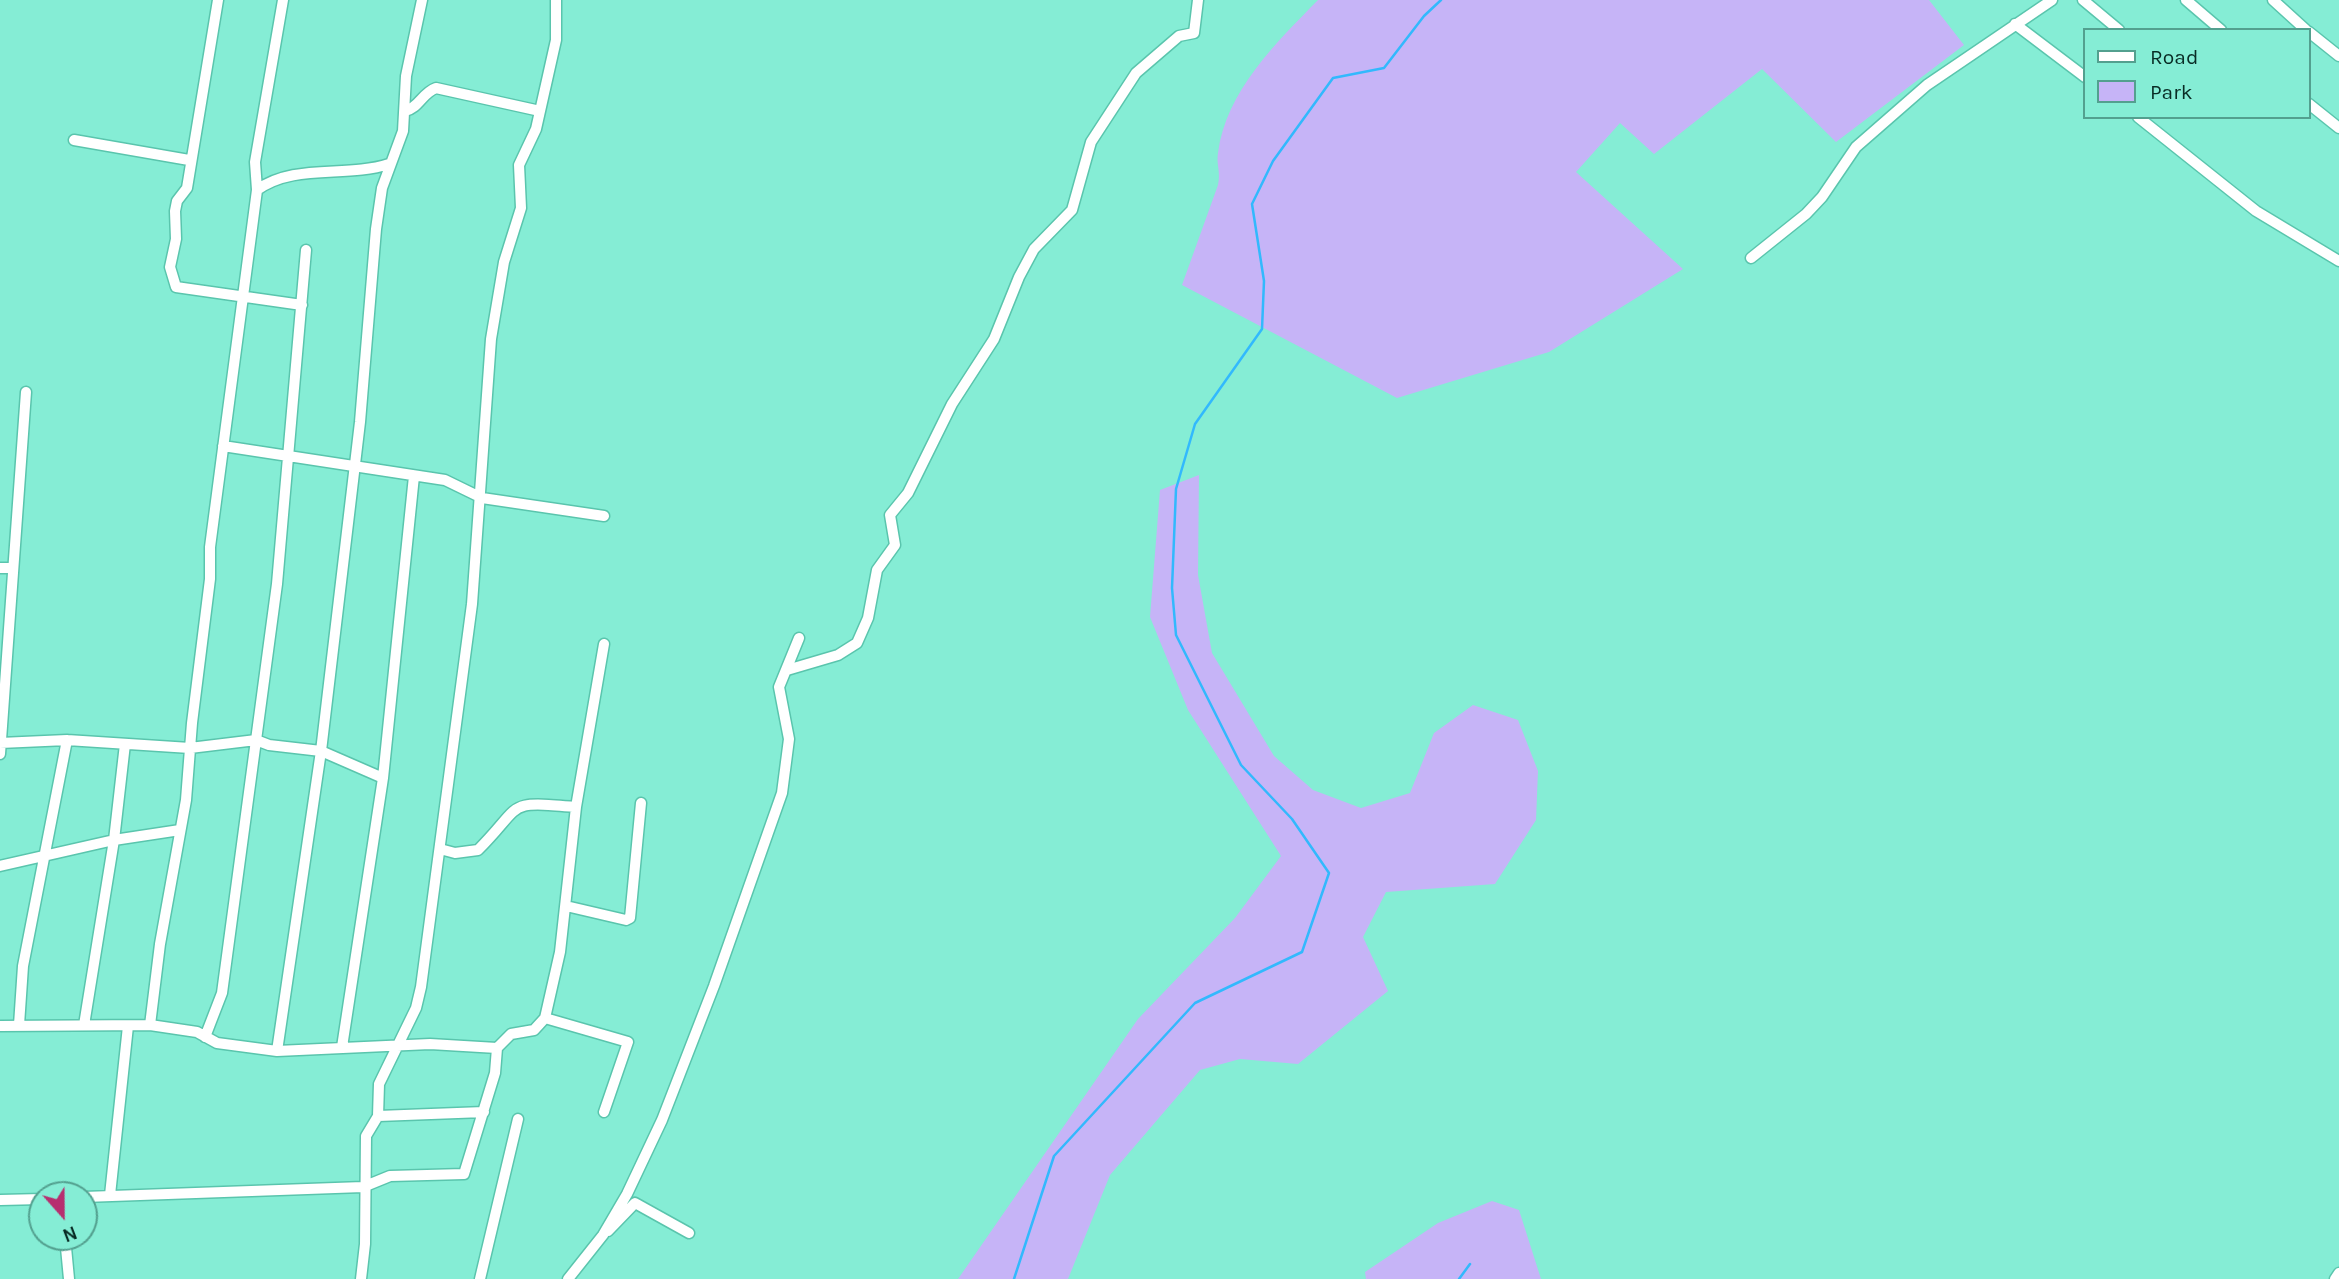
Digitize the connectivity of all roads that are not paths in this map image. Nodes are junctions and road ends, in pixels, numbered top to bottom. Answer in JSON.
{"nodes":[{"id":1,"x":218,"y":0,"type":"edge"},
{"id":2,"x":283,"y":0,"type":"edge"},
{"id":3,"x":422,"y":0,"type":"edge"},
{"id":4,"x":556,"y":0,"type":"edge"},
{"id":5,"x":1198,"y":0,"type":"edge"},
{"id":6,"x":2052,"y":0,"type":"edge"},
{"id":7,"x":2083,"y":0,"type":"edge"},
{"id":8,"x":2186,"y":0,"type":"edge"},
{"id":9,"x":2273,"y":0,"type":"edge"},
{"id":10,"x":2015,"y":24,"type":"junction"},
{"id":11,"x":2117,"y":28,"type":"edge"},
{"id":12,"x":2219,"y":28,"type":"edge"},
{"id":13,"x":2305,"y":28,"type":"edge"},
{"id":14,"x":2311,"y":33,"type":"edge"},
{"id":15,"x":2339,"y":56,"type":"edge"},
{"id":16,"x":2084,"y":76,"type":"edge"},
{"id":17,"x":2311,"y":106,"type":"edge"},
{"id":18,"x":405,"y":111,"type":"junction"},
{"id":19,"x":540,"y":111,"type":"junction"},
{"id":20,"x":2141,"y":119,"type":"edge"},
{"id":21,"x":2339,"y":128,"type":"edge"},
{"id":22,"x":74,"y":140,"type":"dead end"},
{"id":23,"x":189,"y":160,"type":"junction"},
{"id":24,"x":389,"y":164,"type":"junction"},
{"id":25,"x":257,"y":190,"type":"junction"},
{"id":26,"x":306,"y":250,"type":"dead end"},
{"id":27,"x":1751,"y":258,"type":"dead end"},
{"id":28,"x":2339,"y":261,"type":"edge"},
{"id":29,"x":241,"y":298,"type":"junction"},
{"id":30,"x":302,"y":305,"type":"junction"},
{"id":31,"x":26,"y":392,"type":"dead end"},
{"id":32,"x":223,"y":446,"type":"junction"},
{"id":33,"x":289,"y":457,"type":"junction"},
{"id":34,"x":355,"y":465,"type":"junction"},
{"id":35,"x":414,"y":476,"type":"junction"},
{"id":36,"x":482,"y":498,"type":"junction"},
{"id":37,"x":604,"y":516,"type":"dead end"},
{"id":38,"x":6,"y":568,"type":"edge"},
{"id":39,"x":799,"y":638,"type":"dead end"},
{"id":40,"x":604,"y":644,"type":"dead end"},
{"id":41,"x":787,"y":670,"type":"junction"},
{"id":42,"x":67,"y":740,"type":"junction"},
{"id":43,"x":256,"y":740,"type":"junction"},
{"id":44,"x":1,"y":743,"type":"edge"},
{"id":45,"x":125,"y":744,"type":"junction"},
{"id":46,"x":190,"y":748,"type":"junction"},
{"id":47,"x":321,"y":751,"type":"junction"},
{"id":48,"x":0,"y":754,"type":"edge"},
{"id":49,"x":383,"y":778,"type":"junction"},
{"id":50,"x":641,"y":803,"type":"dead end"},
{"id":51,"x":576,"y":807,"type":"junction"},
{"id":52,"x":180,"y":830,"type":"junction"},
{"id":53,"x":114,"y":840,"type":"junction"},
{"id":54,"x":440,"y":849,"type":"junction"},
{"id":55,"x":46,"y":856,"type":"junction"},
{"id":56,"x":0,"y":866,"type":"edge"},
{"id":57,"x":566,"y":906,"type":"junction"},
{"id":58,"x":545,"y":1018,"type":"junction"},
{"id":59,"x":150,"y":1024,"type":"junction"},
{"id":60,"x":19,"y":1025,"type":"junction"},
{"id":61,"x":84,"y":1025,"type":"junction"},
{"id":62,"x":0,"y":1026,"type":"edge"},
{"id":63,"x":128,"y":1026,"type":"junction"},
{"id":64,"x":205,"y":1037,"type":"junction"},
{"id":65,"x":399,"y":1045,"type":"junction"},
{"id":66,"x":342,"y":1046,"type":"junction"},
{"id":67,"x":497,"y":1048,"type":"junction"},
{"id":68,"x":277,"y":1051,"type":"junction"},
{"id":69,"x":484,"y":1112,"type":"junction"},
{"id":70,"x":604,"y":1112,"type":"dead end"},
{"id":71,"x":379,"y":1116,"type":"junction"},
{"id":72,"x":518,"y":1119,"type":"dead end"},
{"id":73,"x":363,"y":1187,"type":"junction"},
{"id":74,"x":110,"y":1195,"type":"junction"},
{"id":75,"x":98,"y":1196,"type":"edge"},
{"id":76,"x":28,"y":1199,"type":"edge"},
{"id":77,"x":0,"y":1200,"type":"edge"},
{"id":78,"x":689,"y":1233,"type":"dead end"},
{"id":79,"x":603,"y":1235,"type":"junction"},
{"id":80,"x":66,"y":1251,"type":"edge"},
{"id":81,"x":2339,"y":1273,"type":"edge"},
{"id":82,"x":69,"y":1279,"type":"edge"},
{"id":83,"x":361,"y":1279,"type":"edge"},
{"id":84,"x":480,"y":1279,"type":"edge"},
{"id":85,"x":568,"y":1279,"type":"edge"},
{"id":86,"x":2335,"y":1279,"type":"edge"}],
"edges":[{"from":1,"to":23,"type":"street"},
{"from":2,"to":25,"type":"street"},
{"from":3,"to":18,"type":"street"},
{"from":4,"to":19,"type":"street"},
{"from":5,"to":41,"type":"street"},
{"from":6,"to":10,"type":"street"},
{"from":7,"to":11,"type":"street"},
{"from":8,"to":12,"type":"street"},
{"from":9,"to":13,"type":"street"},
{"from":10,"to":16,"type":"street"},
{"from":10,"to":27,"type":"street"},
{"from":14,"to":15,"type":"street"},
{"from":17,"to":21,"type":"street"},
{"from":18,"to":19,"type":"street"},
{"from":18,"to":24,"type":"street"},
{"from":19,"to":36,"type":"street"},
{"from":20,"to":28,"type":"street"},
{"from":22,"to":23,"type":"street"},
{"from":23,"to":29,"type":"street"},
{"from":24,"to":25,"type":"street"},
{"from":24,"to":34,"type":"street"},
{"from":25,"to":29,"type":"street"},
{"from":26,"to":30,"type":"street"},
{"from":29,"to":30,"type":"street"},
{"from":29,"to":32,"type":"street"},
{"from":30,"to":33,"type":"street"},
{"from":31,"to":38,"type":"street"},
{"from":32,"to":33,"type":"street"},
{"from":32,"to":46,"type":"street"},
{"from":33,"to":34,"type":"street"},
{"from":33,"to":43,"type":"street"},
{"from":34,"to":35,"type":"street"},
{"from":34,"to":47,"type":"street"},
{"from":35,"to":36,"type":"street"},
{"from":35,"to":49,"type":"street"},
{"from":36,"to":37,"type":"street"},
{"from":36,"to":54,"type":"street"},
{"from":38,"to":44,"type":"street"},
{"from":39,"to":41,"type":"street"},
{"from":40,"to":51,"type":"street"},
{"from":41,"to":79,"type":"street"},
{"from":42,"to":44,"type":"street"},
{"from":42,"to":45,"type":"street"},
{"from":42,"to":55,"type":"street"},
{"from":43,"to":46,"type":"street"},
{"from":43,"to":47,"type":"street"},
{"from":43,"to":64,"type":"street"},
{"from":44,"to":48,"type":"street"},
{"from":45,"to":46,"type":"street"},
{"from":45,"to":53,"type":"street"},
{"from":46,"to":52,"type":"street"},
{"from":47,"to":49,"type":"street"},
{"from":47,"to":68,"type":"street"},
{"from":49,"to":66,"type":"street"},
{"from":50,"to":57,"type":"street"},
{"from":51,"to":54,"type":"street"},
{"from":51,"to":57,"type":"street"},
{"from":52,"to":53,"type":"street"},
{"from":52,"to":59,"type":"street"},
{"from":53,"to":55,"type":"street"},
{"from":53,"to":61,"type":"street"},
{"from":54,"to":65,"type":"street"},
{"from":55,"to":56,"type":"street"},
{"from":55,"to":60,"type":"street"},
{"from":57,"to":58,"type":"street"},
{"from":58,"to":67,"type":"street"},
{"from":58,"to":70,"type":"street"},
{"from":59,"to":63,"type":"street"},
{"from":59,"to":64,"type":"street"},
{"from":60,"to":61,"type":"street"},
{"from":60,"to":62,"type":"street"},
{"from":61,"to":63,"type":"street"},
{"from":63,"to":74,"type":"street"},
{"from":64,"to":68,"type":"street"},
{"from":65,"to":66,"type":"street"},
{"from":65,"to":67,"type":"street"},
{"from":65,"to":71,"type":"street"},
{"from":66,"to":68,"type":"street"},
{"from":67,"to":69,"type":"street"},
{"from":69,"to":71,"type":"street"},
{"from":69,"to":73,"type":"street"},
{"from":71,"to":73,"type":"street"},
{"from":72,"to":84,"type":"street"},
{"from":73,"to":74,"type":"street"},
{"from":73,"to":83,"type":"street"},
{"from":74,"to":75,"type":"street"},
{"from":76,"to":77,"type":"street"},
{"from":78,"to":79,"type":"street"},
{"from":79,"to":85,"type":"street"},
{"from":80,"to":82,"type":"street"},
{"from":81,"to":86,"type":"street"}]}
